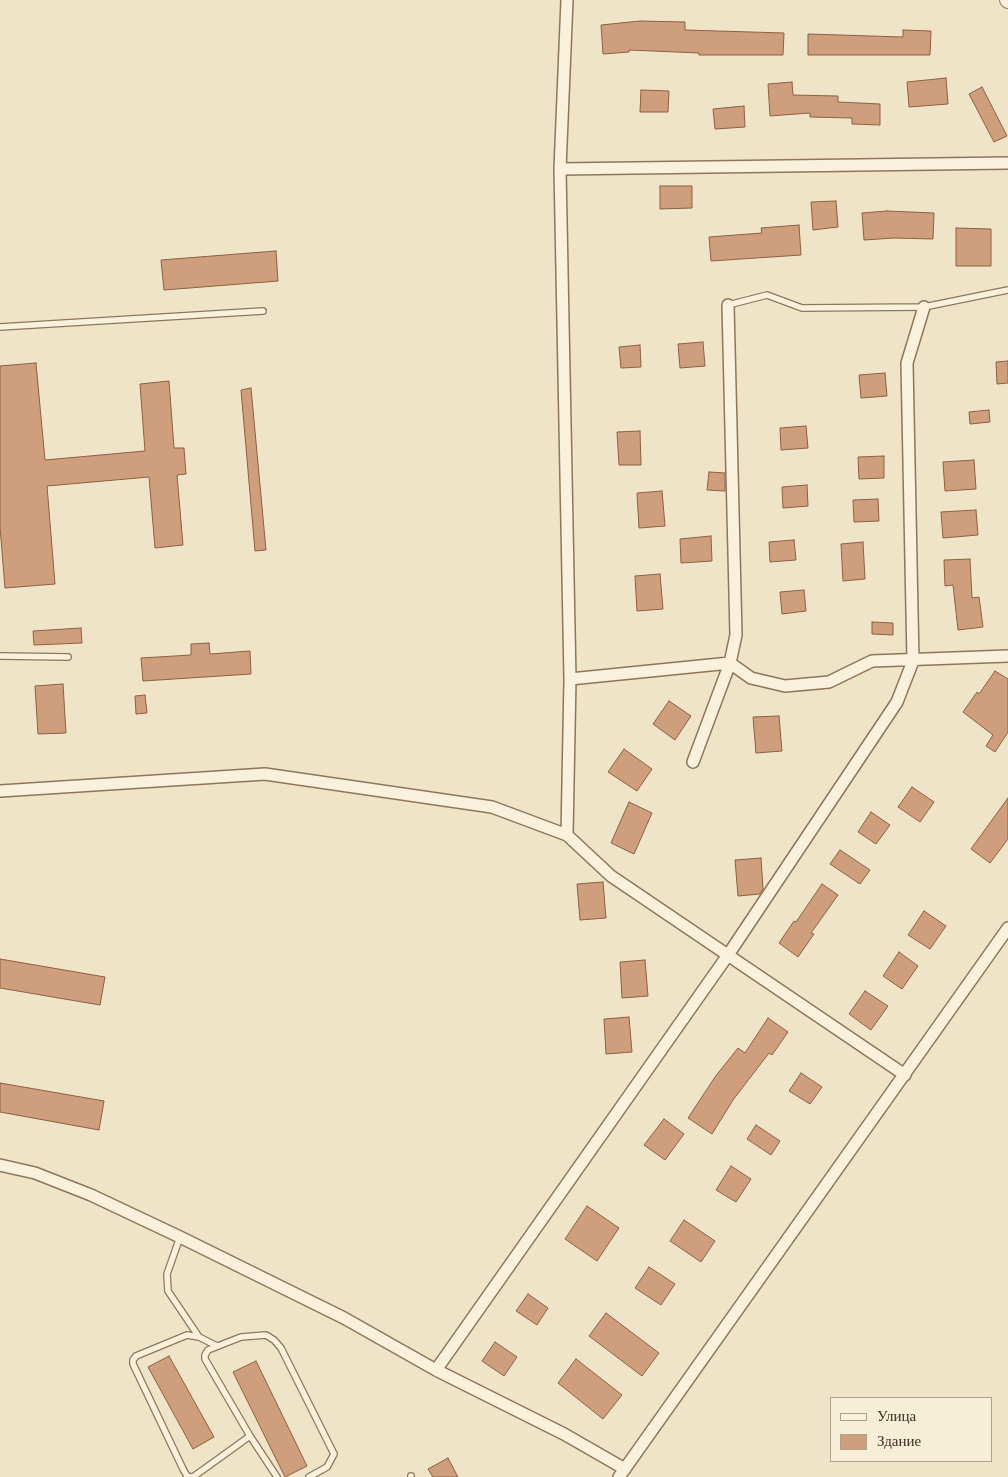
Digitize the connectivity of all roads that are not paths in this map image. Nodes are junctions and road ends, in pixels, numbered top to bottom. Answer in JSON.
{"nodes":[{"id":1,"x":567,"y":0,"type":"edge"},
{"id":2,"x":1008,"y":163,"type":"edge"},
{"id":3,"x":560,"y":169,"type":"junction"},
{"id":4,"x":1008,"y":290,"type":"edge"},
{"id":5,"x":728,"y":305,"type":"joint"},
{"id":6,"x":924,"y":307,"type":"junction"},
{"id":7,"x":264,"y":311,"type":"dead end"},
{"id":8,"x":0,"y":327,"type":"edge"},
{"id":9,"x":0,"y":656,"type":"edge"},
{"id":10,"x":1008,"y":656,"type":"edge"},
{"id":11,"x":68,"y":658,"type":"dead end"},
{"id":12,"x":913,"y":660,"type":"junction"},
{"id":13,"x":730,"y":662,"type":"junction"},
{"id":14,"x":570,"y":679,"type":"junction"},
{"id":15,"x":693,"y":762,"type":"dead end"},
{"id":16,"x":0,"y":790,"type":"edge"},
{"id":17,"x":567,"y":835,"type":"junction"},
{"id":18,"x":1008,"y":928,"type":"edge"},
{"id":19,"x":728,"y":955,"type":"junction"},
{"id":20,"x":905,"y":1075,"type":"junction"},
{"id":21,"x":0,"y":1165,"type":"edge"},
{"id":22,"x":180,"y":1237,"type":"junction"},
{"id":23,"x":199,"y":1337,"type":"junction"},
{"id":24,"x":217,"y":1346,"type":"junction"},
{"id":25,"x":436,"y":1370,"type":"junction"},
{"id":26,"x":250,"y":1436,"type":"junction"},
{"id":27,"x":622,"y":1473,"type":"edge"},
{"id":28,"x":189,"y":1477,"type":"edge"},
{"id":29,"x":278,"y":1477,"type":"edge"},
{"id":30,"x":309,"y":1477,"type":"edge"}],
"edges":[{"from":1,"to":3,"type":"street"},
{"from":2,"to":3,"type":"street"},
{"from":3,"to":14,"type":"street"},
{"from":4,"to":6,"type":"lane"},
{"from":5,"to":6,"type":"lane"},
{"from":5,"to":13,"type":"street"},
{"from":6,"to":12,"type":"street"},
{"from":7,"to":8,"type":"lane"},
{"from":9,"to":11,"type":"lane"},
{"from":10,"to":12,"type":"street"},
{"from":12,"to":13,"type":"street"},
{"from":12,"to":19,"type":"street"},
{"from":13,"to":14,"type":"street"},
{"from":13,"to":15,"type":"street"},
{"from":14,"to":17,"type":"street"},
{"from":16,"to":17,"type":"street"},
{"from":17,"to":19,"type":"street"},
{"from":18,"to":20,"type":"street"},
{"from":19,"to":20,"type":"street"},
{"from":19,"to":25,"type":"street"},
{"from":20,"to":27,"type":"street"},
{"from":21,"to":22,"type":"street"},
{"from":22,"to":23,"type":"lane"},
{"from":22,"to":25,"type":"street"},
{"from":23,"to":24,"type":"lane"},
{"from":23,"to":28,"type":"lane"},
{"from":24,"to":26,"type":"lane"},
{"from":24,"to":30,"type":"lane"},
{"from":25,"to":27,"type":"street"},
{"from":26,"to":28,"type":"lane"},
{"from":26,"to":29,"type":"lane"}]}
